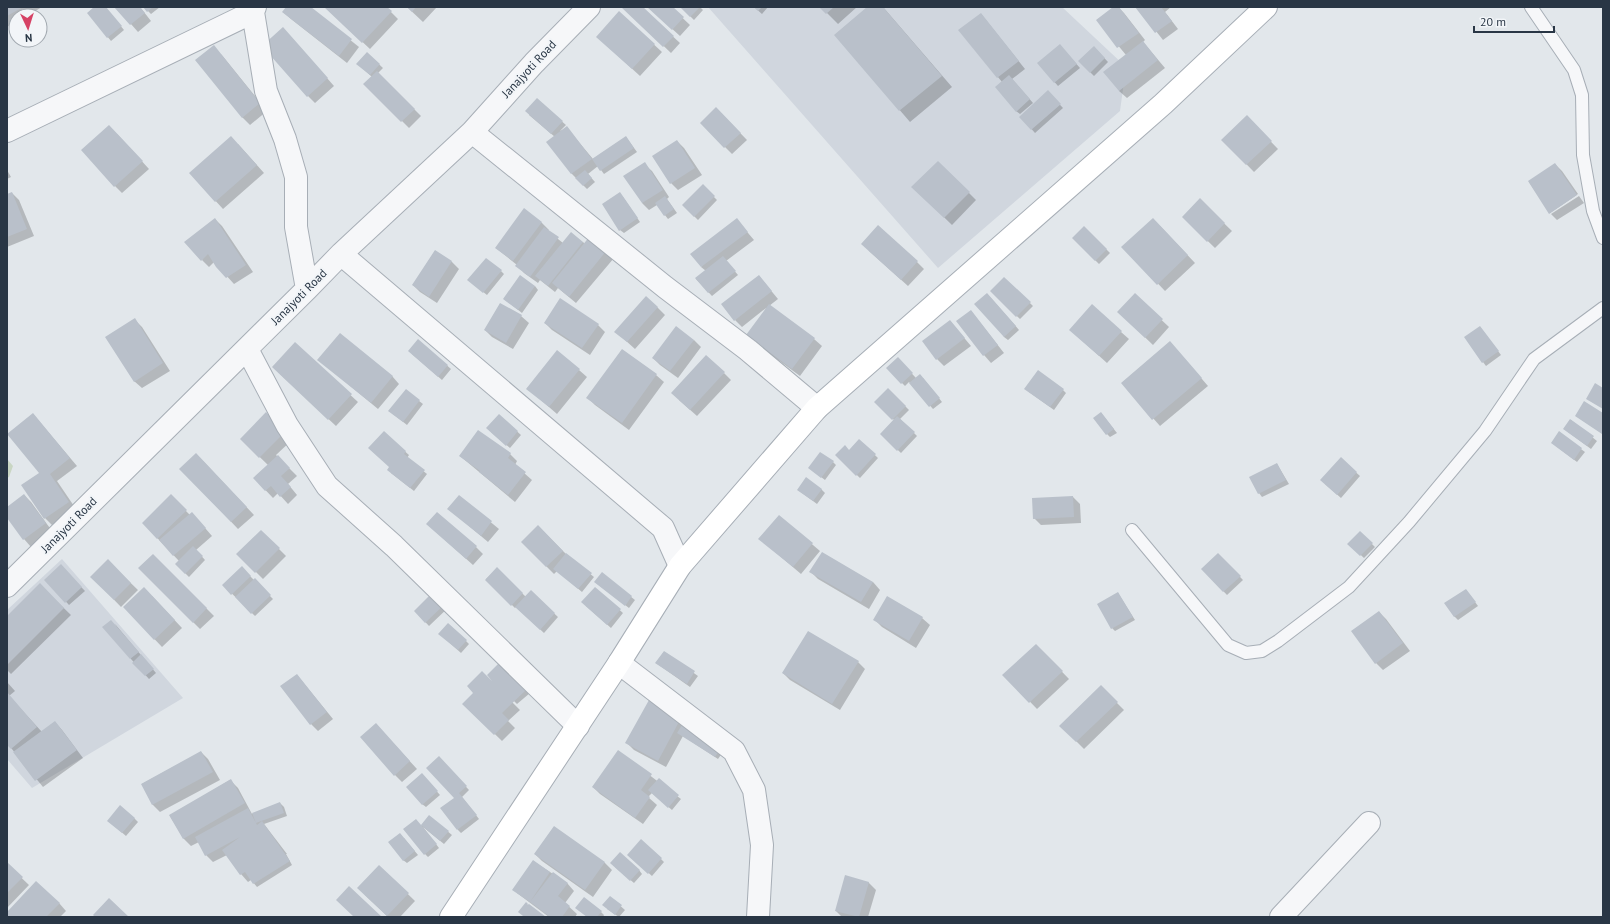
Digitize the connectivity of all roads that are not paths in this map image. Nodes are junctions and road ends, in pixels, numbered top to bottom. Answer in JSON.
{"nodes":[{"id":1,"x":589,"y":7,"type":"edge"},
{"id":2,"x":1266,"y":7,"type":"edge"},
{"id":3,"x":1531,"y":7,"type":"edge"},
{"id":4,"x":254,"y":9,"type":"edge"},
{"id":5,"x":7,"y":131,"type":"edge"},
{"id":6,"x":472,"y":132,"type":"junction"},
{"id":7,"x":1603,"y":238,"type":"edge"},
{"id":8,"x":341,"y":254,"type":"junction"},
{"id":9,"x":307,"y":289,"type":"junction"},
{"id":10,"x":1603,"y":308,"type":"edge"},
{"id":11,"x":247,"y":349,"type":"junction"},
{"id":12,"x":817,"y":408,"type":"junction"},
{"id":13,"x":1132,"y":530,"type":"dead end"},
{"id":14,"x":680,"y":566,"type":"junction"},
{"id":15,"x":7,"y":586,"type":"edge"},
{"id":16,"x":620,"y":663,"type":"junction"},
{"id":17,"x":578,"y":726,"type":"junction"},
{"id":18,"x":1369,"y":823,"type":"dead end"},
{"id":19,"x":451,"y":917,"type":"edge"},
{"id":20,"x":758,"y":917,"type":"edge"},
{"id":21,"x":1281,"y":917,"type":"edge"}],
"edges":[{"from":1,"to":6,"type":"street","name":"Janajyoti Road"},
{"from":2,"to":12,"type":"street"},
{"from":3,"to":7,"type":"lane"},
{"from":4,"to":5,"type":"street"},
{"from":4,"to":9,"type":"street"},
{"from":6,"to":8,"type":"street","name":"Janajyoti Road"},
{"from":6,"to":12,"type":"street"},
{"from":8,"to":9,"type":"street","name":"Janajyoti Road"},
{"from":8,"to":14,"type":"street"},
{"from":9,"to":11,"type":"street","name":"Janajyoti Road"},
{"from":10,"to":13,"type":"lane"},
{"from":11,"to":15,"type":"street","name":"Janajyoti Road"},
{"from":11,"to":17,"type":"street"},
{"from":12,"to":14,"type":"street"},
{"from":14,"to":16,"type":"street"},
{"from":16,"to":17,"type":"street"},
{"from":16,"to":20,"type":"street"},
{"from":17,"to":19,"type":"street"},
{"from":18,"to":21,"type":"street"}]}
